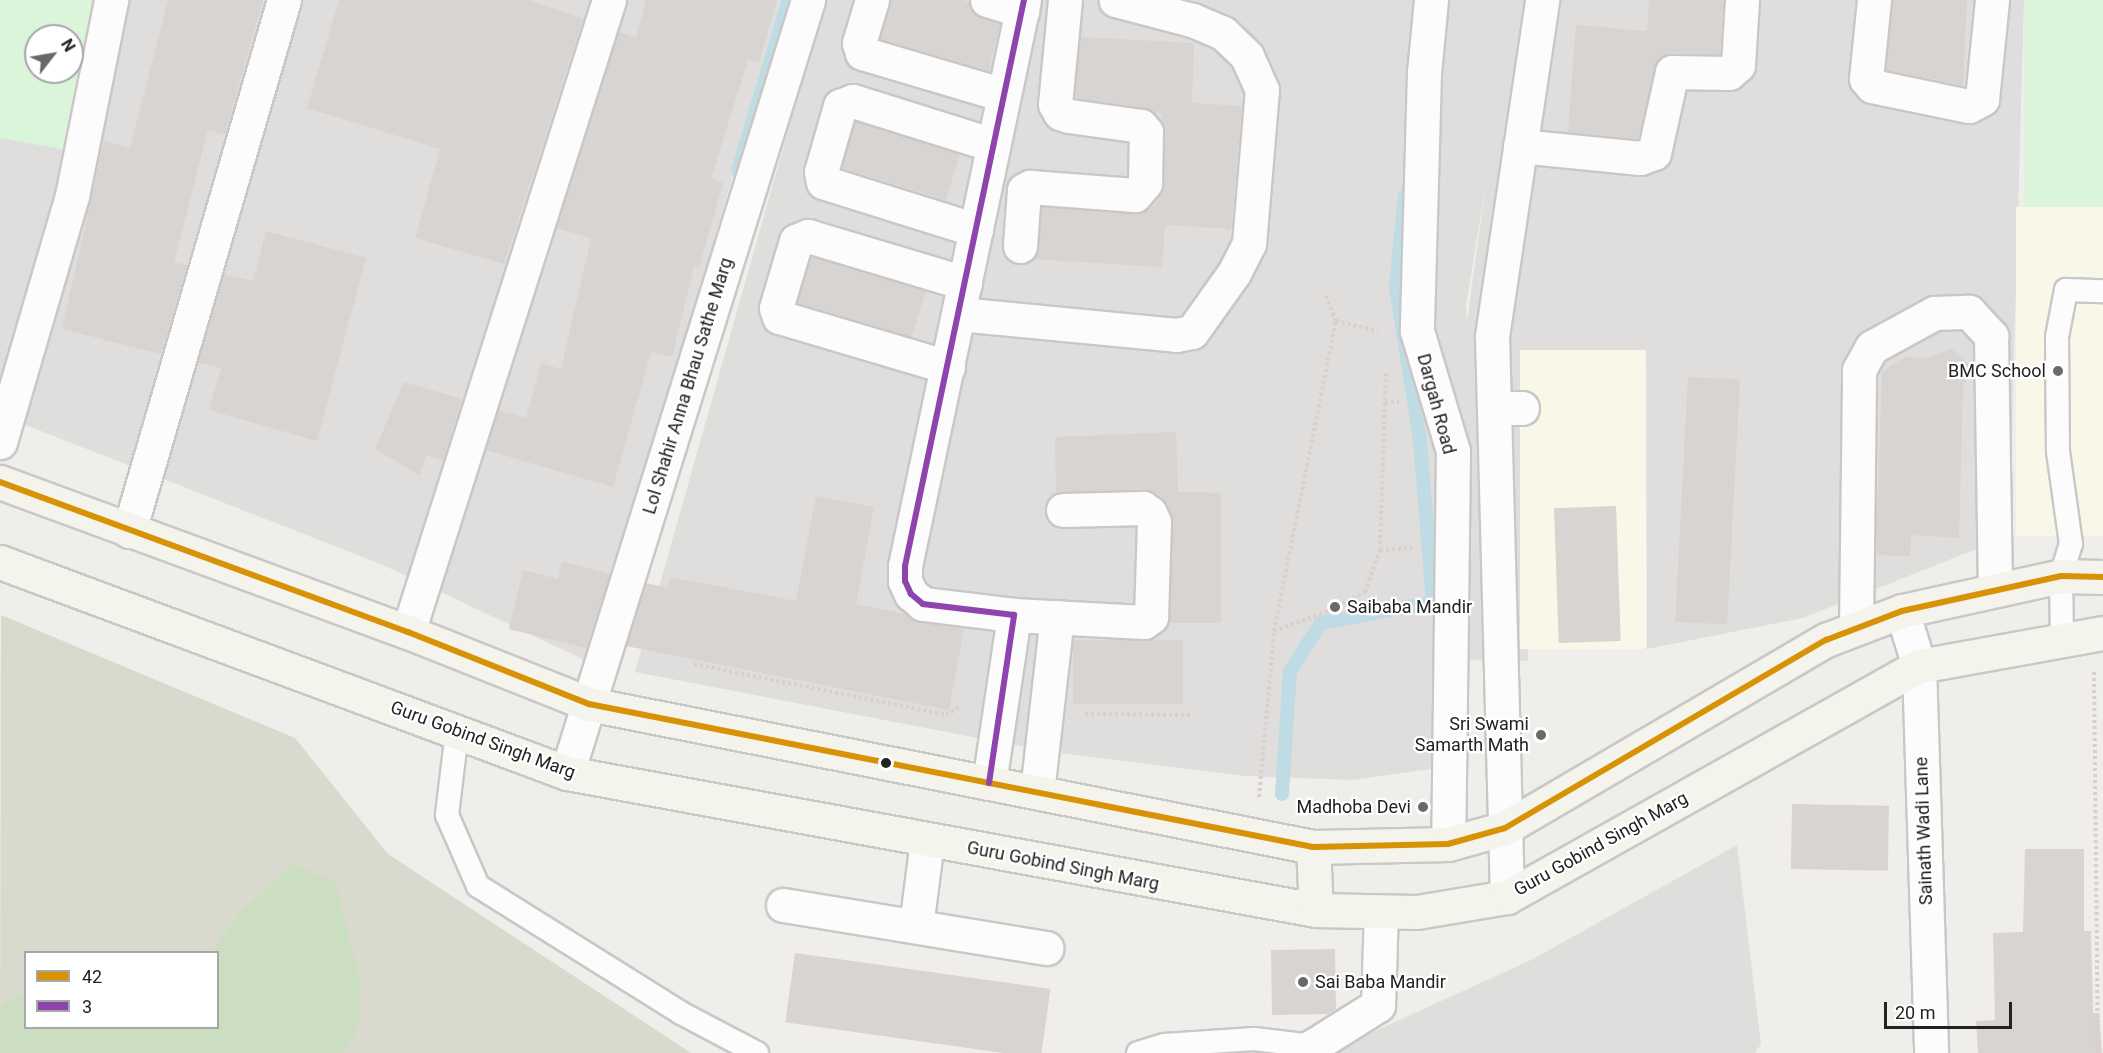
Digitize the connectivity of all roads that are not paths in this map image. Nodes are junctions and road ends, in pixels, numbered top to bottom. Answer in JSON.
{"nodes":[{"id":1,"x":111,"y":0,"type":"edge"},
{"id":2,"x":284,"y":0,"type":"edge"},
{"id":3,"x":609,"y":0,"type":"edge"},
{"id":4,"x":808,"y":0,"type":"edge"},
{"id":5,"x":872,"y":0,"type":"edge"},
{"id":6,"x":987,"y":0,"type":"edge"},
{"id":7,"x":1065,"y":0,"type":"edge"},
{"id":8,"x":1116,"y":0,"type":"edge"},
{"id":9,"x":1431,"y":0,"type":"edge"},
{"id":10,"x":1542,"y":0,"type":"edge"},
{"id":11,"x":1742,"y":0,"type":"edge"},
{"id":12,"x":1874,"y":0,"type":"edge"},
{"id":13,"x":1992,"y":0,"type":"edge"},
{"id":14,"x":1023,"y":5,"type":"edge"},
{"id":15,"x":1004,"y":95,"type":"junction"},
{"id":16,"x":993,"y":145,"type":"junction"},
{"id":17,"x":1520,"y":146,"type":"junction"},
{"id":18,"x":976,"y":230,"type":"junction"},
{"id":19,"x":1020,"y":246,"type":"dead end"},
{"id":20,"x":965,"y":283,"type":"junction"},
{"id":21,"x":2103,"y":291,"type":"edge"},
{"id":22,"x":959,"y":314,"type":"junction"},
{"id":23,"x":948,"y":367,"type":"junction"},
{"id":24,"x":0,"y":442,"type":"edge"},
{"id":25,"x":0,"y":482,"type":"edge"},
{"id":26,"x":1063,"y":510,"type":"dead end"},
{"id":27,"x":129,"y":531,"type":"junction"},
{"id":28,"x":0,"y":562,"type":"edge"},
{"id":29,"x":2061,"y":576,"type":"junction"},
{"id":30,"x":2103,"y":577,"type":"edge"},
{"id":31,"x":1995,"y":590,"type":"junction"},
{"id":32,"x":1902,"y":610,"type":"junction"},
{"id":33,"x":1014,"y":615,"type":"junction"},
{"id":34,"x":1057,"y":617,"type":"junction"},
{"id":35,"x":1856,"y":628,"type":"junction"},
{"id":36,"x":408,"y":632,"type":"junction"},
{"id":37,"x":2086,"y":635,"type":"edge"},
{"id":38,"x":1919,"y":666,"type":"junction"},
{"id":39,"x":588,"y":704,"type":"junction"},
{"id":40,"x":999,"y":714,"type":"junction"},
{"id":41,"x":1045,"y":719,"type":"junction"},
{"id":42,"x":457,"y":732,"type":"junction"},
{"id":43,"x":567,"y":773,"type":"junction"},
{"id":44,"x":989,"y":783,"type":"junction"},
{"id":45,"x":1037,"y":792,"type":"junction"},
{"id":46,"x":1505,"y":828,"type":"junction"},
{"id":47,"x":927,"y":841,"type":"junction"},
{"id":48,"x":1448,"y":844,"type":"junction"},
{"id":49,"x":1313,"y":847,"type":"junction"},
{"id":50,"x":1506,"y":897,"type":"junction"},
{"id":51,"x":783,"y":905,"type":"dead end"},
{"id":52,"x":1316,"y":910,"type":"junction"},
{"id":53,"x":1381,"y":912,"type":"junction"},
{"id":54,"x":915,"y":926,"type":"junction"},
{"id":55,"x":1047,"y":948,"type":"dead end"},
{"id":56,"x":1314,"y":1050,"type":"edge"},
{"id":57,"x":757,"y":1053,"type":"edge"},
{"id":58,"x":1138,"y":1053,"type":"edge"},
{"id":59,"x":1931,"y":1053,"type":"edge"}],
"edges":[{"from":1,"to":24,"type":"street"},
{"from":2,"to":27,"type":"street"},
{"from":3,"to":36,"type":"street"},
{"from":4,"to":39,"type":"street","name":"Lol Shahir Anna Bhau Sathe Marg"},
{"from":5,"to":15,"type":"street"},
{"from":6,"to":14,"type":"street"},
{"from":7,"to":19,"type":"street"},
{"from":8,"to":22,"type":"street"},
{"from":9,"to":48,"type":"street","name":"Dargah Road"},
{"from":10,"to":17,"type":"street"},
{"from":11,"to":17,"type":"street"},
{"from":12,"to":13,"type":"street"},
{"from":14,"to":15,"type":"street"},
{"from":15,"to":16,"type":"street"},
{"from":16,"to":18,"type":"street"},
{"from":16,"to":18,"type":"street"},
{"from":17,"to":46,"type":"street"},
{"from":18,"to":20,"type":"street"},
{"from":20,"to":22,"type":"street"},
{"from":20,"to":23,"type":"street"},
{"from":21,"to":29,"type":"lane"},
{"from":22,"to":23,"type":"street"},
{"from":23,"to":33,"type":"street"},
{"from":25,"to":27,"type":"street"},
{"from":26,"to":34,"type":"street"},
{"from":27,"to":36,"type":"street"},
{"from":28,"to":42,"type":"street","name":"Guru Gobind Singh Marg"},
{"from":29,"to":30,"type":"street"},
{"from":29,"to":31,"type":"street"},
{"from":29,"to":37,"type":"lane"},
{"from":31,"to":32,"type":"street"},
{"from":31,"to":35,"type":"street"},
{"from":32,"to":35,"type":"street"},
{"from":32,"to":38,"type":"street","name":"Sainath Wadi Lane"},
{"from":33,"to":34,"type":"street"},
{"from":33,"to":40,"type":"street"},
{"from":34,"to":41,"type":"street"},
{"from":35,"to":46,"type":"street"},
{"from":36,"to":39,"type":"street"},
{"from":37,"to":38,"type":"street","name":"Guru Gobind Singh Marg"},
{"from":38,"to":50,"type":"street","name":"Guru Gobind Singh Marg"},
{"from":38,"to":59,"type":"street","name":"Sainath Wadi Lane"},
{"from":39,"to":43,"type":"street","name":"Lol Shahir Anna Bhau Sathe Marg"},
{"from":39,"to":44,"type":"street"},
{"from":40,"to":41,"type":"street"},
{"from":40,"to":44,"type":"street"},
{"from":41,"to":45,"type":"street"},
{"from":42,"to":43,"type":"street","name":"Guru Gobind Singh Marg"},
{"from":42,"to":57,"type":"lane"},
{"from":43,"to":47,"type":"street","name":"Guru Gobind Singh Marg"},
{"from":44,"to":45,"type":"street"},
{"from":45,"to":49,"type":"street"},
{"from":46,"to":48,"type":"street"},
{"from":46,"to":50,"type":"street"},
{"from":47,"to":52,"type":"street","name":"Guru Gobind Singh Marg"},
{"from":47,"to":54,"type":"street"},
{"from":48,"to":49,"type":"street"},
{"from":49,"to":52,"type":"street"},
{"from":50,"to":53,"type":"street","name":"Guru Gobind Singh Marg"},
{"from":51,"to":54,"type":"street"},
{"from":52,"to":53,"type":"street","name":"Guru Gobind Singh Marg"},
{"from":53,"to":56,"type":"street"},
{"from":54,"to":55,"type":"street"},
{"from":56,"to":58,"type":"lane"}]}
